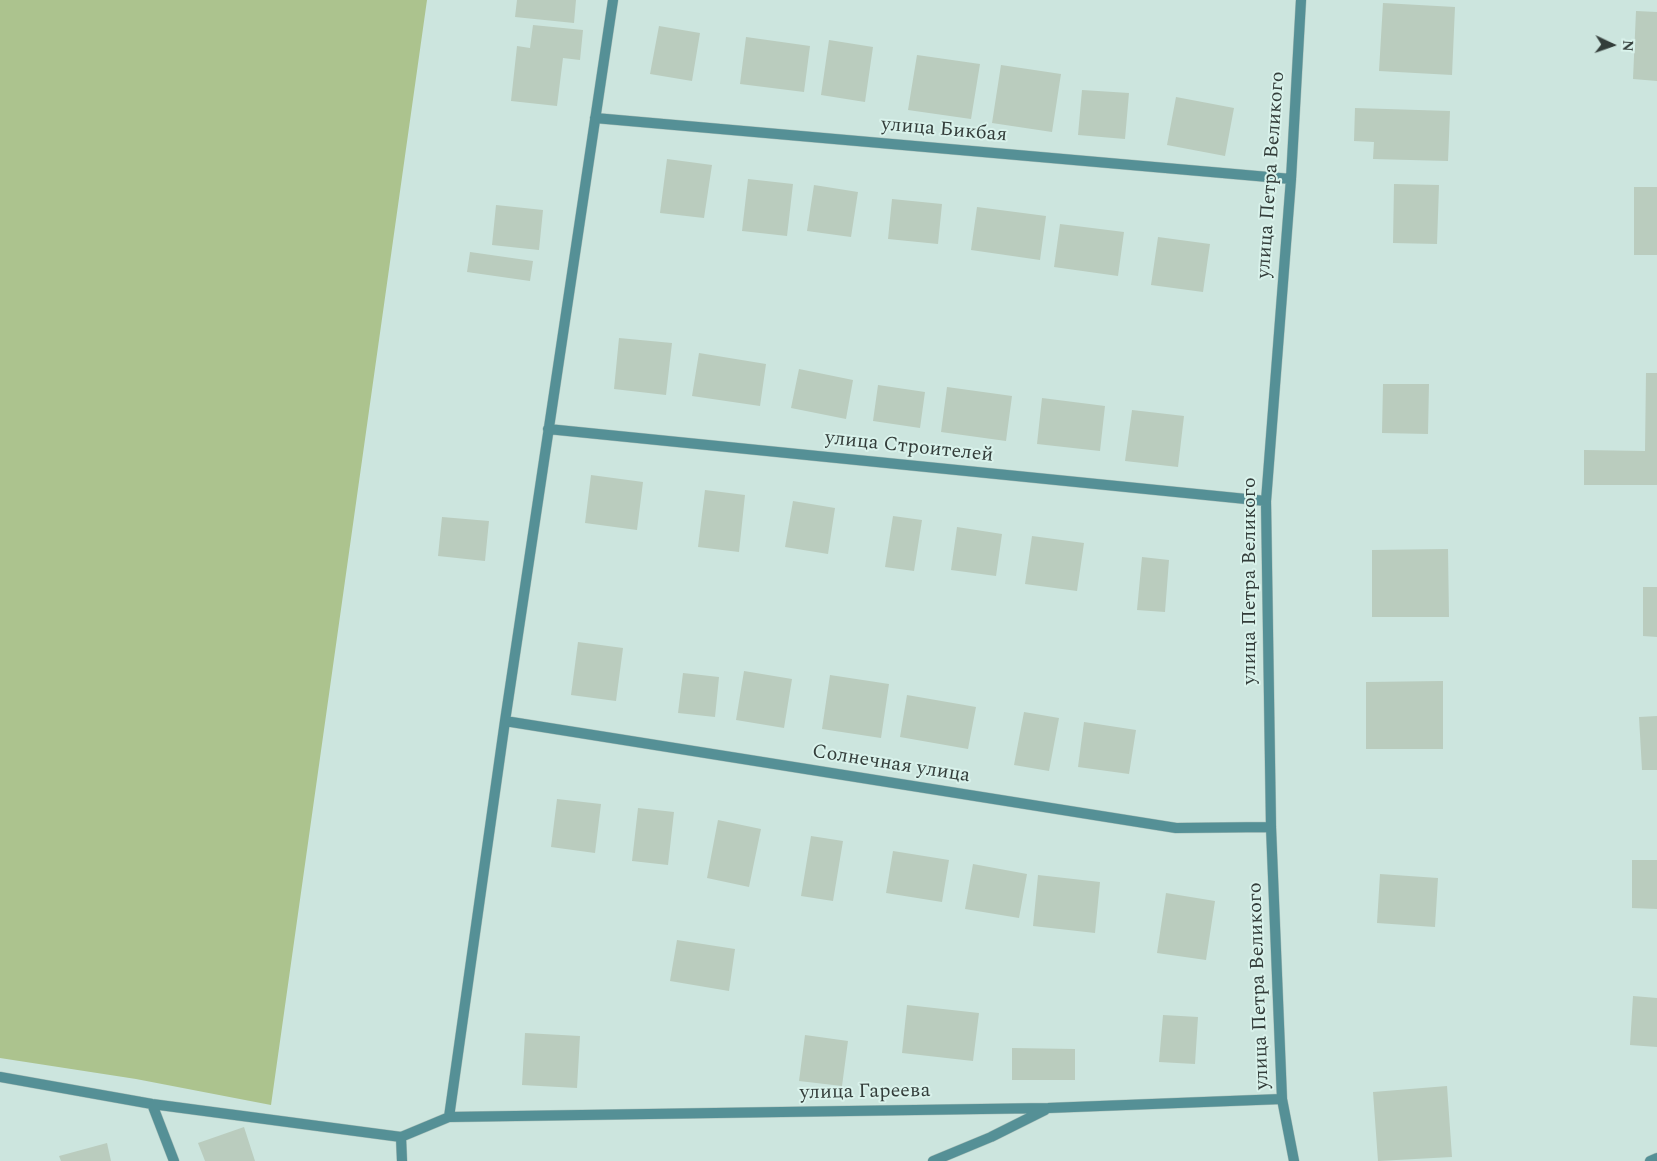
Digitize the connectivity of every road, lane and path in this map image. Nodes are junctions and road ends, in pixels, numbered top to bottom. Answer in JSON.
{"nodes":[{"id":1,"x":613,"y":0,"type":"edge"},
{"id":2,"x":1301,"y":0,"type":"edge"},
{"id":3,"x":595,"y":118,"type":"junction"},
{"id":4,"x":1291,"y":179,"type":"junction"},
{"id":5,"x":548,"y":429,"type":"junction"},
{"id":6,"x":1266,"y":501,"type":"junction"},
{"id":7,"x":505,"y":721,"type":"junction"},
{"id":8,"x":1272,"y":827,"type":"junction"},
{"id":9,"x":0,"y":1077,"type":"edge"},
{"id":10,"x":1282,"y":1099,"type":"junction"},
{"id":11,"x":152,"y":1104,"type":"junction"},
{"id":12,"x":1048,"y":1108,"type":"junction"},
{"id":13,"x":449,"y":1117,"type":"junction"},
{"id":14,"x":401,"y":1137,"type":"junction"},
{"id":15,"x":1657,"y":1158,"type":"edge"},
{"id":16,"x":174,"y":1161,"type":"edge"},
{"id":17,"x":402,"y":1161,"type":"edge"},
{"id":18,"x":933,"y":1161,"type":"edge"},
{"id":19,"x":1294,"y":1161,"type":"edge"},
{"id":20,"x":1650,"y":1161,"type":"edge"}],
"edges":[{"from":1,"to":3,"type":"street"},
{"from":2,"to":4,"type":"street","name":"улица Петра Великого"},
{"from":3,"to":4,"type":"street","name":"улица Бикбая"},
{"from":3,"to":5,"type":"street"},
{"from":4,"to":6,"type":"street","name":"улица Петра Великого"},
{"from":5,"to":6,"type":"street","name":"улица Строителей"},
{"from":5,"to":7,"type":"street"},
{"from":6,"to":8,"type":"street","name":"улица Петра Великого"},
{"from":7,"to":8,"type":"street","name":"Солнечная улица"},
{"from":7,"to":13,"type":"street"},
{"from":8,"to":10,"type":"street","name":"улица Петра Великого"},
{"from":9,"to":11,"type":"street"},
{"from":10,"to":12,"type":"street","name":"улица Гареева"},
{"from":10,"to":19,"type":"street","name":"улица Петра Великого"},
{"from":11,"to":14,"type":"street"},
{"from":11,"to":16,"type":"street"},
{"from":12,"to":13,"type":"street","name":"улица Гареева"},
{"from":12,"to":18,"type":"street"},
{"from":13,"to":14,"type":"street"},
{"from":14,"to":17,"type":"street"},
{"from":15,"to":20,"type":"street"}]}
